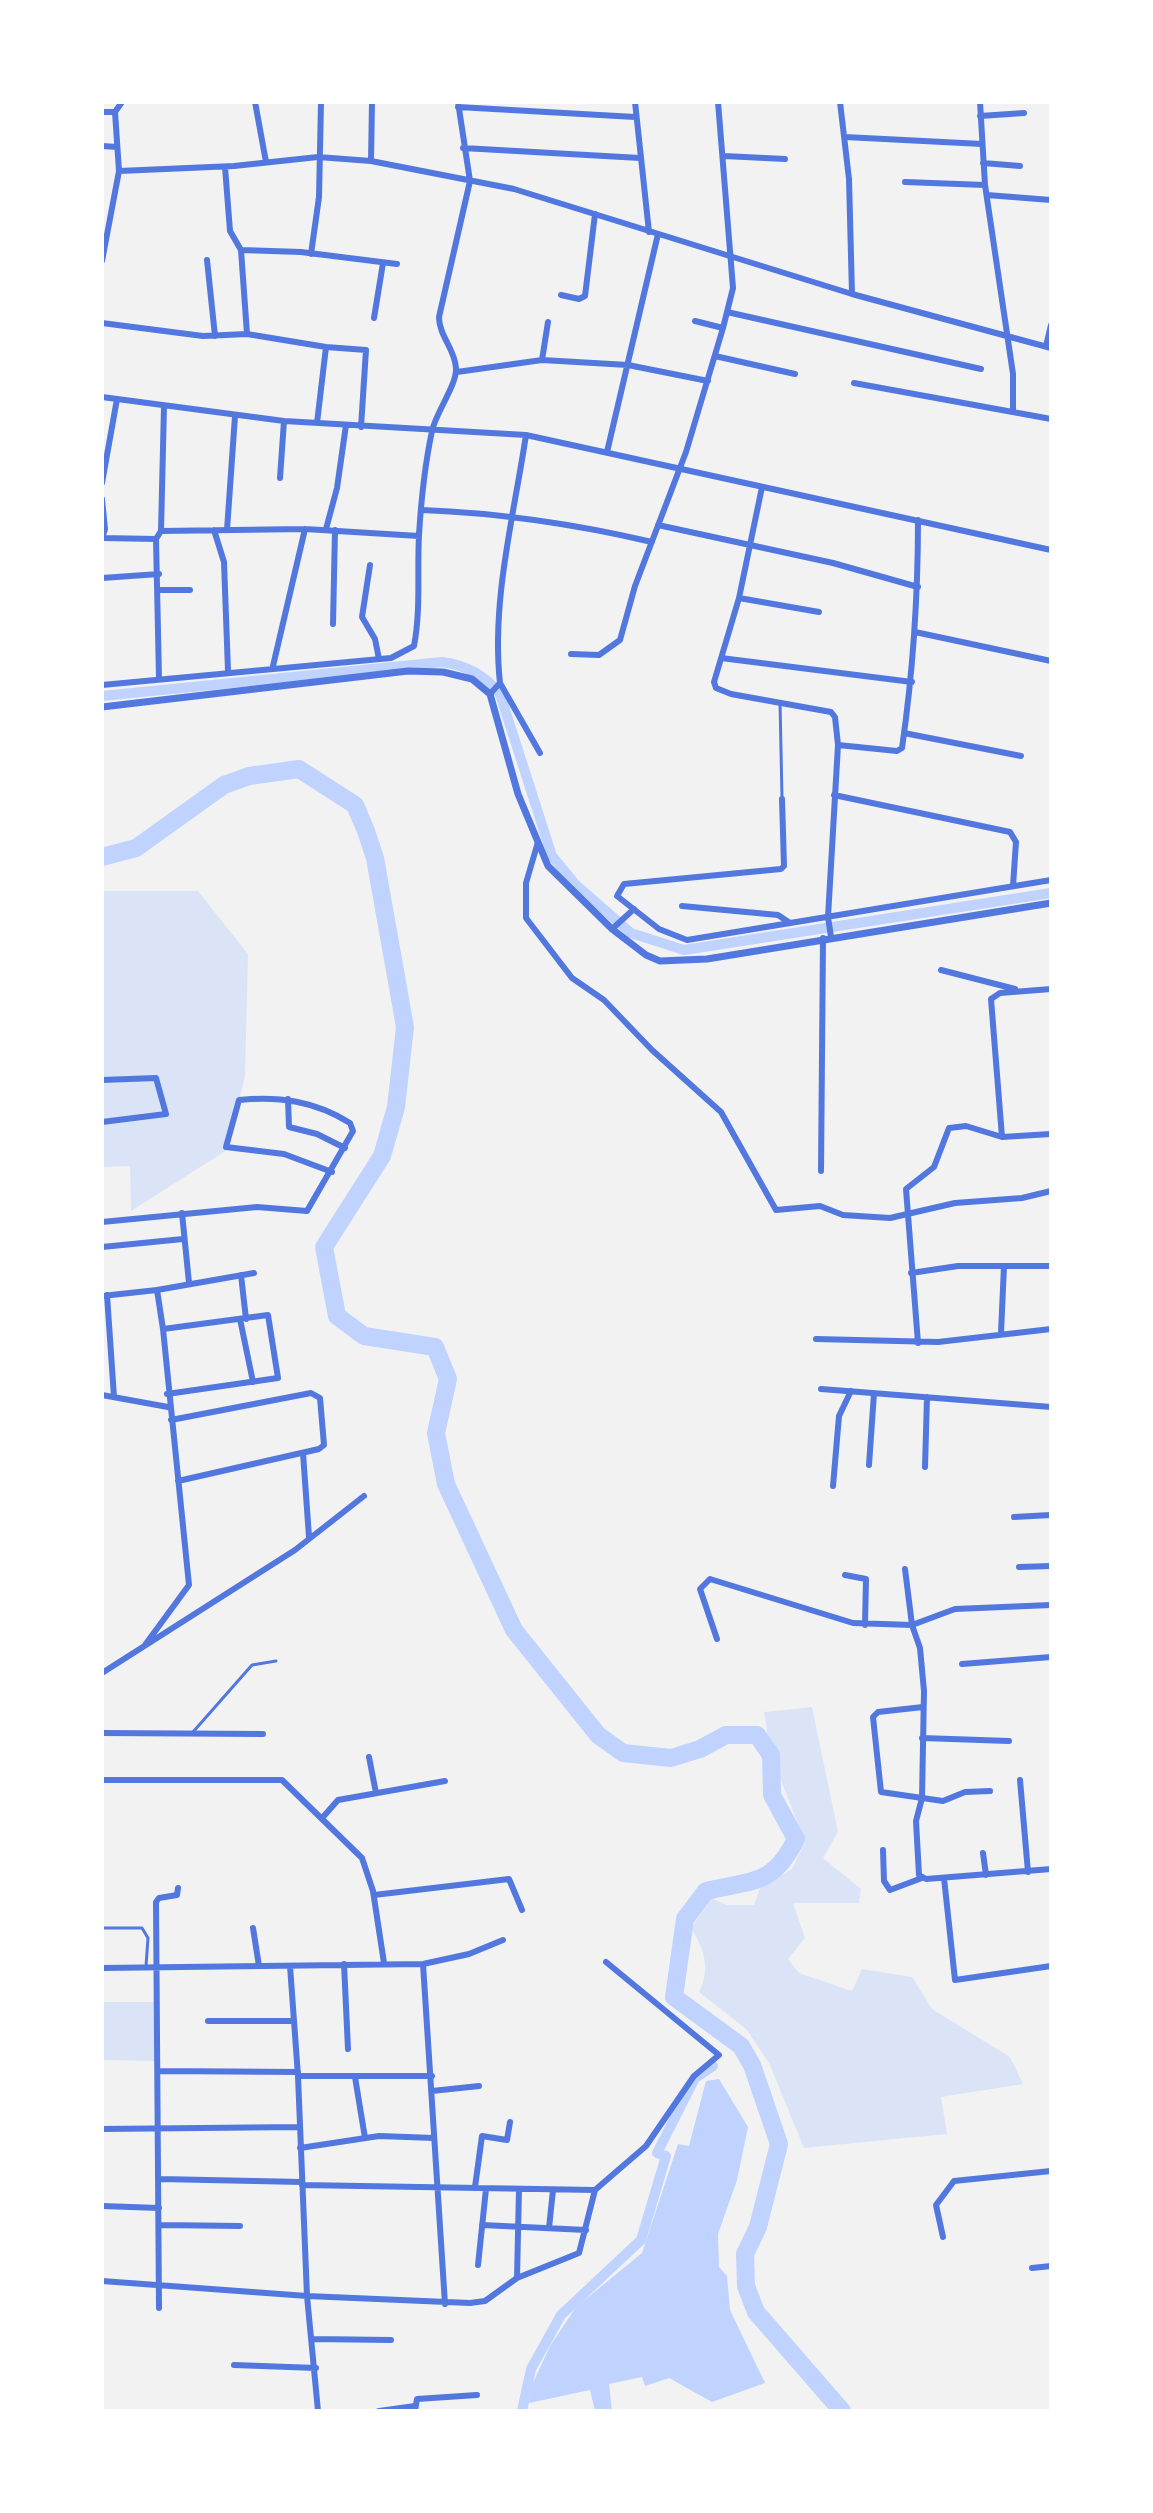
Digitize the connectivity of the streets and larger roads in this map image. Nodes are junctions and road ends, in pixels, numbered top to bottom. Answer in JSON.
{"nodes":[{"id":1,"x":255,"y":102,"type":"edge"},
{"id":2,"x":321,"y":102,"type":"edge"},
{"id":3,"x":372,"y":102,"type":"edge"},
{"id":4,"x":635,"y":102,"type":"edge"},
{"id":5,"x":718,"y":102,"type":"edge"},
{"id":6,"x":840,"y":102,"type":"edge"},
{"id":7,"x":980,"y":102,"type":"edge"},
{"id":8,"x":121,"y":103,"type":"edge"},
{"id":9,"x":458,"y":105,"type":"edge"},
{"id":10,"x":102,"y":112,"type":"edge"},
{"id":11,"x":115,"y":112,"type":"junction"},
{"id":12,"x":1024,"y":113,"type":"dead end"},
{"id":13,"x":980,"y":116,"type":"junction"},
{"id":14,"x":635,"y":117,"type":"junction"},
{"id":15,"x":845,"y":137,"type":"junction"},
{"id":16,"x":982,"y":144,"type":"junction"},
{"id":17,"x":102,"y":146,"type":"edge"},
{"id":18,"x":117,"y":147,"type":"junction"},
{"id":19,"x":463,"y":148,"type":"junction"},
{"id":20,"x":724,"y":156,"type":"junction"},
{"id":21,"x":318,"y":157,"type":"junction"},
{"id":22,"x":640,"y":158,"type":"junction"},
{"id":23,"x":785,"y":159,"type":"dead end"},
{"id":24,"x":371,"y":161,"type":"junction"},
{"id":25,"x":266,"y":162,"type":"junction"},
{"id":26,"x":983,"y":163,"type":"junction"},
{"id":27,"x":1020,"y":166,"type":"dead end"},
{"id":28,"x":225,"y":167,"type":"junction"},
{"id":29,"x":119,"y":171,"type":"junction"},
{"id":30,"x":470,"y":181,"type":"junction"},
{"id":31,"x":905,"y":182,"type":"dead end"},
{"id":32,"x":985,"y":185,"type":"junction"},
{"id":33,"x":987,"y":195,"type":"junction"},
{"id":34,"x":1051,"y":200,"type":"edge"},
{"id":35,"x":595,"y":214,"type":"junction"},
{"id":36,"x":649,"y":232,"type":"junction"},
{"id":37,"x":658,"y":234,"type":"junction"},
{"id":38,"x":241,"y":250,"type":"junction"},
{"id":39,"x":311,"y":254,"type":"junction"},
{"id":40,"x":730,"y":254,"type":"junction"},
{"id":41,"x":207,"y":260,"type":"dead end"},
{"id":42,"x":102,"y":261,"type":"edge"},
{"id":43,"x":383,"y":263,"type":"junction"},
{"id":44,"x":397,"y":264,"type":"dead end"},
{"id":45,"x":852,"y":294,"type":"junction"},
{"id":46,"x":561,"y":295,"type":"dead end"},
{"id":47,"x":727,"y":312,"type":"junction"},
{"id":48,"x":374,"y":318,"type":"dead end"},
{"id":49,"x":695,"y":321,"type":"dead end"},
{"id":50,"x":548,"y":322,"type":"dead end"},
{"id":51,"x":102,"y":323,"type":"edge"},
{"id":52,"x":1051,"y":325,"type":"edge"},
{"id":53,"x":723,"y":328,"type":"junction"},
{"id":54,"x":247,"y":334,"type":"junction"},
{"id":55,"x":215,"y":336,"type":"junction"},
{"id":56,"x":1007,"y":336,"type":"junction"},
{"id":57,"x":326,"y":347,"type":"junction"},
{"id":58,"x":1049,"y":347,"type":"edge"},
{"id":59,"x":715,"y":356,"type":"junction"},
{"id":60,"x":542,"y":360,"type":"junction"},
{"id":61,"x":628,"y":365,"type":"junction"},
{"id":62,"x":981,"y":369,"type":"dead end"},
{"id":63,"x":457,"y":372,"type":"junction"},
{"id":64,"x":795,"y":374,"type":"dead end"},
{"id":65,"x":708,"y":381,"type":"junction"},
{"id":66,"x":854,"y":383,"type":"dead end"},
{"id":67,"x":102,"y":397,"type":"edge"},
{"id":68,"x":117,"y":399,"type":"junction"},
{"id":69,"x":164,"y":406,"type":"junction"},
{"id":70,"x":1013,"y":411,"type":"junction"},
{"id":71,"x":235,"y":416,"type":"junction"},
{"id":72,"x":1051,"y":419,"type":"edge"},
{"id":73,"x":284,"y":421,"type":"junction"},
{"id":74,"x":317,"y":423,"type":"junction"},
{"id":75,"x":346,"y":425,"type":"junction"},
{"id":76,"x":361,"y":427,"type":"junction"},
{"id":77,"x":432,"y":431,"type":"junction"},
{"id":78,"x":526,"y":435,"type":"junction"},
{"id":79,"x":607,"y":452,"type":"junction"},
{"id":80,"x":681,"y":467,"type":"junction"},
{"id":81,"x":280,"y":478,"type":"dead end"},
{"id":82,"x":102,"y":483,"type":"edge"},
{"id":83,"x":762,"y":487,"type":"junction"},
{"id":84,"x":102,"y":499,"type":"edge"},
{"id":85,"x":422,"y":510,"type":"junction"},
{"id":86,"x":514,"y":516,"type":"junction"},
{"id":87,"x":918,"y":520,"type":"junction"},
{"id":88,"x":658,"y":525,"type":"junction"},
{"id":89,"x":305,"y":529,"type":"junction"},
{"id":90,"x":326,"y":529,"type":"junction"},
{"id":91,"x":214,"y":530,"type":"junction"},
{"id":92,"x":227,"y":530,"type":"junction"},
{"id":93,"x":335,"y":530,"type":"junction"},
{"id":94,"x":161,"y":531,"type":"junction"},
{"id":95,"x":419,"y":536,"type":"junction"},
{"id":96,"x":102,"y":538,"type":"edge"},
{"id":97,"x":156,"y":539,"type":"junction"},
{"id":98,"x":652,"y":542,"type":"junction"},
{"id":99,"x":750,"y":545,"type":"junction"},
{"id":100,"x":1051,"y":550,"type":"edge"},
{"id":101,"x":370,"y":565,"type":"dead end"},
{"id":102,"x":159,"y":574,"type":"junction"},
{"id":103,"x":102,"y":578,"type":"edge"},
{"id":104,"x":918,"y":587,"type":"junction"},
{"id":105,"x":159,"y":590,"type":"junction"},
{"id":106,"x":190,"y":590,"type":"dead end"},
{"id":107,"x":739,"y":598,"type":"junction"},
{"id":108,"x":819,"y":612,"type":"dead end"},
{"id":109,"x":333,"y":624,"type":"dead end"},
{"id":110,"x":915,"y":632,"type":"junction"},
{"id":111,"x":571,"y":654,"type":"dead end"},
{"id":112,"x":721,"y":658,"type":"junction"},
{"id":113,"x":379,"y":659,"type":"junction"},
{"id":114,"x":391,"y":659,"type":"junction"},
{"id":115,"x":1051,"y":661,"type":"edge"},
{"id":116,"x":273,"y":666,"type":"junction"},
{"id":117,"x":228,"y":671,"type":"junction"},
{"id":118,"x":392,"y":671,"type":"junction"},
{"id":119,"x":159,"y":678,"type":"junction"},
{"id":120,"x":912,"y":682,"type":"junction"},
{"id":121,"x":102,"y":685,"type":"edge"},
{"id":122,"x":495,"y":689,"type":"junction"},
{"id":123,"x":102,"y":707,"type":"edge"},
{"id":124,"x":904,"y":733,"type":"junction"},
{"id":125,"x":838,"y":745,"type":"junction"},
{"id":126,"x":540,"y":753,"type":"dead end"},
{"id":127,"x":1021,"y":756,"type":"dead end"},
{"id":128,"x":834,"y":795,"type":"junction"},
{"id":129,"x":782,"y":799,"type":"road end"},
{"id":130,"x":538,"y":842,"type":"junction"},
{"id":131,"x":1051,"y":880,"type":"edge"},
{"id":132,"x":1013,"y":886,"type":"junction"},
{"id":133,"x":1051,"y":903,"type":"edge"},
{"id":134,"x":682,"y":906,"type":"dead end"},
{"id":135,"x":632,"y":911,"type":"junction"},
{"id":136,"x":828,"y":918,"type":"junction"},
{"id":137,"x":790,"y":923,"type":"junction"},
{"id":138,"x":614,"y":928,"type":"junction"},
{"id":139,"x":828,"y":936,"type":"junction"},
{"id":140,"x":941,"y":970,"type":"dead end"},
{"id":141,"x":1051,"y":989,"type":"edge"},
{"id":142,"x":1023,"y":991,"type":"junction"},
{"id":143,"x":102,"y":1080,"type":"edge"},
{"id":144,"x":288,"y":1099,"type":"junction"},
{"id":145,"x":102,"y":1122,"type":"edge"},
{"id":146,"x":1051,"y":1134,"type":"edge"},
{"id":147,"x":1002,"y":1137,"type":"junction"},
{"id":148,"x":345,"y":1148,"type":"junction"},
{"id":149,"x":821,"y":1171,"type":"dead end"},
{"id":150,"x":332,"y":1172,"type":"junction"},
{"id":151,"x":1051,"y":1191,"type":"edge"},
{"id":152,"x":182,"y":1213,"type":"junction"},
{"id":153,"x":907,"y":1215,"type":"junction"},
{"id":154,"x":102,"y":1222,"type":"edge"},
{"id":155,"x":183,"y":1239,"type":"junction"},
{"id":156,"x":102,"y":1247,"type":"edge"},
{"id":157,"x":1004,"y":1266,"type":"junction"},
{"id":158,"x":1051,"y":1266,"type":"edge"},
{"id":159,"x":254,"y":1273,"type":"dead end"},
{"id":160,"x":911,"y":1273,"type":"junction"},
{"id":161,"x":241,"y":1275,"type":"junction"},
{"id":162,"x":189,"y":1283,"type":"junction"},
{"id":163,"x":157,"y":1290,"type":"junction"},
{"id":164,"x":104,"y":1296,"type":"edge"},
{"id":165,"x":243,"y":1319,"type":"junction"},
{"id":166,"x":163,"y":1329,"type":"junction"},
{"id":167,"x":1051,"y":1329,"type":"edge"},
{"id":168,"x":1001,"y":1333,"type":"junction"},
{"id":169,"x":816,"y":1339,"type":"dead end"},
{"id":170,"x":918,"y":1343,"type":"junction"},
{"id":171,"x":253,"y":1382,"type":"junction"},
{"id":172,"x":821,"y":1389,"type":"dead end"},
{"id":173,"x":851,"y":1391,"type":"junction"},
{"id":174,"x":874,"y":1393,"type":"junction"},
{"id":175,"x":167,"y":1394,"type":"junction"},
{"id":176,"x":102,"y":1395,"type":"edge"},
{"id":177,"x":114,"y":1397,"type":"junction"},
{"id":178,"x":927,"y":1397,"type":"junction"},
{"id":179,"x":168,"y":1407,"type":"junction"},
{"id":180,"x":1051,"y":1407,"type":"edge"},
{"id":181,"x":171,"y":1420,"type":"junction"},
{"id":182,"x":303,"y":1453,"type":"junction"},
{"id":183,"x":869,"y":1465,"type":"dead end"},
{"id":184,"x":925,"y":1467,"type":"dead end"},
{"id":185,"x":178,"y":1481,"type":"junction"},
{"id":186,"x":833,"y":1486,"type":"dead end"},
{"id":187,"x":364,"y":1496,"type":"dead end"},
{"id":188,"x":1051,"y":1515,"type":"edge"},
{"id":189,"x":1014,"y":1517,"type":"dead end"},
{"id":190,"x":309,"y":1537,"type":"junction"},
{"id":191,"x":1051,"y":1566,"type":"edge"},
{"id":192,"x":1019,"y":1567,"type":"dead end"},
{"id":193,"x":905,"y":1569,"type":"dead end"},
{"id":194,"x":845,"y":1575,"type":"dead end"},
{"id":195,"x":1051,"y":1605,"type":"edge"},
{"id":196,"x":865,"y":1625,"type":"junction"},
{"id":197,"x":912,"y":1625,"type":"junction"},
{"id":198,"x":717,"y":1639,"type":"dead end"},
{"id":199,"x":145,"y":1645,"type":"junction"},
{"id":200,"x":1051,"y":1657,"type":"edge"},
{"id":201,"x":962,"y":1664,"type":"dead end"},
{"id":202,"x":102,"y":1673,"type":"edge"},
{"id":203,"x":923,"y":1707,"type":"junction"},
{"id":204,"x":102,"y":1733,"type":"edge"},
{"id":205,"x":263,"y":1734,"type":"dead end"},
{"id":206,"x":922,"y":1738,"type":"junction"},
{"id":207,"x":1009,"y":1741,"type":"dead end"},
{"id":208,"x":369,"y":1757,"type":"dead end"},
{"id":209,"x":102,"y":1780,"type":"edge"},
{"id":210,"x":1020,"y":1780,"type":"dead end"},
{"id":211,"x":445,"y":1781,"type":"dead end"},
{"id":212,"x":990,"y":1791,"type":"dead end"},
{"id":213,"x":376,"y":1793,"type":"junction"},
{"id":214,"x":922,"y":1798,"type":"junction"},
{"id":215,"x":323,"y":1817,"type":"junction"},
{"id":216,"x":883,"y":1850,"type":"dead end"},
{"id":217,"x":983,"y":1853,"type":"dead end"},
{"id":218,"x":1051,"y":1869,"type":"edge"},
{"id":219,"x":1028,"y":1872,"type":"junction"},
{"id":220,"x":986,"y":1875,"type":"junction"},
{"id":221,"x":922,"y":1878,"type":"junction"},
{"id":222,"x":944,"y":1878,"type":"junction"},
{"id":223,"x":178,"y":1888,"type":"dead end"},
{"id":224,"x":374,"y":1895,"type":"junction"},
{"id":225,"x":522,"y":1910,"type":"dead end"},
{"id":226,"x":253,"y":1928,"type":"dead end"},
{"id":227,"x":503,"y":1940,"type":"dead end"},
{"id":228,"x":606,"y":1962,"type":"dead end"},
{"id":229,"x":384,"y":1963,"type":"junction"},
{"id":230,"x":344,"y":1964,"type":"junction"},
{"id":231,"x":423,"y":1964,"type":"junction"},
{"id":232,"x":157,"y":1966,"type":"junction"},
{"id":233,"x":259,"y":1966,"type":"junction"},
{"id":234,"x":290,"y":1966,"type":"junction"},
{"id":235,"x":1051,"y":1966,"type":"edge"},
{"id":236,"x":102,"y":1968,"type":"edge"},
{"id":237,"x":208,"y":2021,"type":"dead end"},
{"id":238,"x":294,"y":2021,"type":"junction"},
{"id":239,"x":348,"y":2049,"type":"dead end"},
{"id":240,"x":160,"y":2071,"type":"junction"},
{"id":241,"x":298,"y":2074,"type":"junction"},
{"id":242,"x":432,"y":2076,"type":"junction"},
{"id":243,"x":355,"y":2077,"type":"junction"},
{"id":244,"x":479,"y":2086,"type":"dead end"},
{"id":245,"x":432,"y":2091,"type":"junction"},
{"id":246,"x":510,"y":2122,"type":"dead end"},
{"id":247,"x":160,"y":2127,"type":"junction"},
{"id":248,"x":299,"y":2127,"type":"junction"},
{"id":249,"x":102,"y":2129,"type":"edge"},
{"id":250,"x":365,"y":2138,"type":"junction"},
{"id":251,"x":434,"y":2138,"type":"junction"},
{"id":252,"x":300,"y":2148,"type":"junction"},
{"id":253,"x":1051,"y":2171,"type":"edge"},
{"id":254,"x":160,"y":2179,"type":"junction"},
{"id":255,"x":302,"y":2184,"type":"junction"},
{"id":256,"x":438,"y":2185,"type":"junction"},
{"id":257,"x":475,"y":2187,"type":"junction"},
{"id":258,"x":486,"y":2189,"type":"junction"},
{"id":259,"x":519,"y":2189,"type":"junction"},
{"id":260,"x":553,"y":2190,"type":"junction"},
{"id":261,"x":595,"y":2190,"type":"junction"},
{"id":262,"x":102,"y":2206,"type":"edge"},
{"id":263,"x":159,"y":2208,"type":"junction"},
{"id":264,"x":160,"y":2225,"type":"junction"},
{"id":265,"x":482,"y":2225,"type":"junction"},
{"id":266,"x":240,"y":2226,"type":"dead end"},
{"id":267,"x":515,"y":2226,"type":"junction"},
{"id":268,"x":549,"y":2228,"type":"junction"},
{"id":269,"x":586,"y":2230,"type":"junction"},
{"id":270,"x":943,"y":2237,"type":"dead end"},
{"id":271,"x":478,"y":2265,"type":"dead end"},
{"id":272,"x":1051,"y":2266,"type":"edge"},
{"id":273,"x":1032,"y":2268,"type":"dead end"},
{"id":274,"x":517,"y":2278,"type":"junction"},
{"id":275,"x":102,"y":2281,"type":"edge"},
{"id":276,"x":159,"y":2285,"type":"junction"},
{"id":277,"x":307,"y":2296,"type":"junction"},
{"id":278,"x":445,"y":2304,"type":"junction"},
{"id":279,"x":159,"y":2308,"type":"dead end"},
{"id":280,"x":313,"y":2339,"type":"junction"},
{"id":281,"x":391,"y":2340,"type":"dead end"},
{"id":282,"x":234,"y":2365,"type":"dead end"},
{"id":283,"x":316,"y":2368,"type":"junction"},
{"id":284,"x":477,"y":2395,"type":"dead end"},
{"id":285,"x":415,"y":2409,"type":"edge"},
{"id":286,"x":318,"y":2411,"type":"edge"},
{"id":287,"x":379,"y":2411,"type":"edge"}],
"edges":[{"from":1,"to":25,"type":"street"},
{"from":2,"to":21,"type":"street"},
{"from":3,"to":24,"type":"street"},
{"from":4,"to":14,"type":"street"},
{"from":5,"to":20,"type":"street"},
{"from":6,"to":15,"type":"street"},
{"from":7,"to":13,"type":"street"},
{"from":8,"to":11,"type":"street"},
{"from":9,"to":14,"type":"street"},
{"from":9,"to":19,"type":"street"},
{"from":10,"to":11,"type":"street"},
{"from":11,"to":18,"type":"street"},
{"from":12,"to":13,"type":"street"},
{"from":13,"to":16,"type":"street"},
{"from":14,"to":22,"type":"street"},
{"from":15,"to":16,"type":"street"},
{"from":15,"to":45,"type":"street"},
{"from":16,"to":26,"type":"street"},
{"from":17,"to":18,"type":"street"},
{"from":18,"to":29,"type":"street"},
{"from":19,"to":22,"type":"street"},
{"from":19,"to":30,"type":"street"},
{"from":20,"to":23,"type":"street"},
{"from":20,"to":40,"type":"street"},
{"from":21,"to":24,"type":"street"},
{"from":21,"to":25,"type":"street"},
{"from":21,"to":39,"type":"street"},
{"from":22,"to":36,"type":"street"},
{"from":24,"to":30,"type":"street"},
{"from":25,"to":28,"type":"street"},
{"from":26,"to":27,"type":"street"},
{"from":26,"to":32,"type":"street"},
{"from":28,"to":29,"type":"street"},
{"from":28,"to":38,"type":"street"},
{"from":29,"to":42,"type":"street"},
{"from":30,"to":35,"type":"street"},
{"from":30,"to":63,"type":"street"},
{"from":31,"to":32,"type":"street"},
{"from":32,"to":33,"type":"street"},
{"from":33,"to":34,"type":"street"},
{"from":33,"to":56,"type":"street"},
{"from":35,"to":36,"type":"street"},
{"from":35,"to":46,"type":"street"},
{"from":36,"to":37,"type":"street"},
{"from":37,"to":40,"type":"street"},
{"from":37,"to":61,"type":"street"},
{"from":38,"to":39,"type":"street"},
{"from":38,"to":54,"type":"street"},
{"from":39,"to":43,"type":"street"},
{"from":40,"to":45,"type":"street"},
{"from":40,"to":47,"type":"street"},
{"from":41,"to":55,"type":"street"},
{"from":43,"to":44,"type":"street"},
{"from":43,"to":48,"type":"street"},
{"from":45,"to":56,"type":"street"},
{"from":47,"to":53,"type":"street"},
{"from":47,"to":62,"type":"street"},
{"from":49,"to":53,"type":"street"},
{"from":50,"to":60,"type":"street"},
{"from":51,"to":55,"type":"street"},
{"from":52,"to":58,"type":"street"},
{"from":53,"to":59,"type":"street"},
{"from":54,"to":55,"type":"street"},
{"from":54,"to":57,"type":"street"},
{"from":56,"to":58,"type":"street"},
{"from":56,"to":70,"type":"street"},
{"from":57,"to":74,"type":"street"},
{"from":57,"to":76,"type":"street"},
{"from":59,"to":64,"type":"street"},
{"from":59,"to":65,"type":"street"},
{"from":60,"to":61,"type":"street"},
{"from":60,"to":63,"type":"street"},
{"from":61,"to":65,"type":"street"},
{"from":61,"to":79,"type":"street"},
{"from":63,"to":77,"type":"street"},
{"from":65,"to":80,"type":"street"},
{"from":66,"to":70,"type":"street"},
{"from":67,"to":68,"type":"street"},
{"from":68,"to":69,"type":"street"},
{"from":68,"to":82,"type":"street"},
{"from":69,"to":71,"type":"street"},
{"from":69,"to":94,"type":"street"},
{"from":70,"to":72,"type":"street"},
{"from":71,"to":73,"type":"street"},
{"from":71,"to":92,"type":"street"},
{"from":73,"to":74,"type":"street"},
{"from":73,"to":81,"type":"street"},
{"from":74,"to":75,"type":"street"},
{"from":75,"to":76,"type":"street"},
{"from":75,"to":90,"type":"street"},
{"from":76,"to":77,"type":"street"},
{"from":77,"to":78,"type":"street"},
{"from":77,"to":85,"type":"street"},
{"from":78,"to":79,"type":"street"},
{"from":78,"to":86,"type":"street"},
{"from":79,"to":80,"type":"street"},
{"from":80,"to":83,"type":"street"},
{"from":80,"to":88,"type":"street"},
{"from":83,"to":87,"type":"street"},
{"from":83,"to":99,"type":"street"},
{"from":84,"to":96,"type":"street"},
{"from":85,"to":86,"type":"street"},
{"from":85,"to":95,"type":"street"},
{"from":86,"to":98,"type":"street"},
{"from":86,"to":122,"type":"street"},
{"from":87,"to":100,"type":"street"},
{"from":87,"to":104,"type":"street"},
{"from":88,"to":98,"type":"street"},
{"from":88,"to":99,"type":"street"},
{"from":89,"to":90,"type":"street"},
{"from":89,"to":92,"type":"street"},
{"from":89,"to":116,"type":"street"},
{"from":90,"to":93,"type":"street"},
{"from":91,"to":92,"type":"street"},
{"from":91,"to":94,"type":"street"},
{"from":91,"to":117,"type":"street"},
{"from":93,"to":95,"type":"street"},
{"from":93,"to":109,"type":"street"},
{"from":94,"to":97,"type":"street"},
{"from":95,"to":114,"type":"street"},
{"from":96,"to":97,"type":"street"},
{"from":97,"to":102,"type":"street"},
{"from":98,"to":111,"type":"street"},
{"from":99,"to":104,"type":"street"},
{"from":99,"to":107,"type":"street"},
{"from":101,"to":113,"type":"street"},
{"from":102,"to":103,"type":"street"},
{"from":102,"to":105,"type":"street"},
{"from":104,"to":110,"type":"street"},
{"from":105,"to":106,"type":"street"},
{"from":105,"to":119,"type":"street"},
{"from":107,"to":108,"type":"street"},
{"from":107,"to":112,"type":"street"},
{"from":110,"to":115,"type":"street"},
{"from":110,"to":120,"type":"street"},
{"from":112,"to":120,"type":"street"},
{"from":112,"to":125,"type":"street"},
{"from":113,"to":114,"type":"street"},
{"from":113,"to":116,"type":"street"},
{"from":114,"to":118,"type":"street"},
{"from":116,"to":117,"type":"street"},
{"from":117,"to":119,"type":"street"},
{"from":118,"to":122,"type":"street"},
{"from":118,"to":123,"type":"street"},
{"from":119,"to":121,"type":"street"},
{"from":120,"to":124,"type":"street"},
{"from":122,"to":126,"type":"street"},
{"from":122,"to":130,"type":"street"},
{"from":124,"to":125,"type":"street"},
{"from":124,"to":127,"type":"street"},
{"from":125,"to":128,"type":"street"},
{"from":128,"to":132,"type":"street"},
{"from":128,"to":136,"type":"street"},
{"from":129,"to":135,"type":"street"},
{"from":130,"to":138,"type":"street"},
{"from":130,"to":153,"type":"street"},
{"from":131,"to":132,"type":"street"},
{"from":132,"to":136,"type":"street"},
{"from":133,"to":139,"type":"street"},
{"from":134,"to":137,"type":"street"},
{"from":135,"to":137,"type":"street"},
{"from":135,"to":138,"type":"street"},
{"from":136,"to":137,"type":"street"},
{"from":136,"to":139,"type":"street"},
{"from":138,"to":139,"type":"street"},
{"from":139,"to":149,"type":"street"},
{"from":140,"to":142,"type":"street"},
{"from":141,"to":142,"type":"street"},
{"from":142,"to":147,"type":"street"},
{"from":143,"to":145,"type":"street"},
{"from":144,"to":148,"type":"street"},
{"from":144,"to":148,"type":"street"},
{"from":144,"to":150,"type":"street"},
{"from":146,"to":147,"type":"street"},
{"from":147,"to":153,"type":"street"},
{"from":148,"to":150,"type":"street"},
{"from":150,"to":152,"type":"street"},
{"from":151,"to":153,"type":"street"},
{"from":152,"to":154,"type":"street"},
{"from":152,"to":155,"type":"street"},
{"from":153,"to":160,"type":"street"},
{"from":155,"to":156,"type":"street"},
{"from":155,"to":162,"type":"street"},
{"from":157,"to":158,"type":"street"},
{"from":157,"to":160,"type":"street"},
{"from":157,"to":168,"type":"street"},
{"from":159,"to":161,"type":"street"},
{"from":160,"to":170,"type":"street"},
{"from":161,"to":162,"type":"street"},
{"from":161,"to":165,"type":"street"},
{"from":162,"to":163,"type":"street"},
{"from":163,"to":164,"type":"street"},
{"from":163,"to":166,"type":"street"},
{"from":164,"to":177,"type":"street"},
{"from":165,"to":166,"type":"street"},
{"from":165,"to":171,"type":"street"},
{"from":165,"to":171,"type":"street"},
{"from":166,"to":175,"type":"street"},
{"from":167,"to":168,"type":"street"},
{"from":168,"to":170,"type":"street"},
{"from":169,"to":170,"type":"street"},
{"from":171,"to":175,"type":"street"},
{"from":172,"to":173,"type":"street"},
{"from":173,"to":174,"type":"street"},
{"from":173,"to":186,"type":"street"},
{"from":174,"to":178,"type":"street"},
{"from":174,"to":183,"type":"street"},
{"from":175,"to":179,"type":"street"},
{"from":176,"to":177,"type":"street"},
{"from":177,"to":179,"type":"street"},
{"from":178,"to":180,"type":"street"},
{"from":178,"to":184,"type":"street"},
{"from":179,"to":181,"type":"street"},
{"from":181,"to":182,"type":"street"},
{"from":181,"to":185,"type":"street"},
{"from":182,"to":185,"type":"street"},
{"from":182,"to":190,"type":"street"},
{"from":185,"to":199,"type":"street"},
{"from":187,"to":190,"type":"street"},
{"from":188,"to":189,"type":"street"},
{"from":190,"to":199,"type":"street"},
{"from":191,"to":192,"type":"street"},
{"from":193,"to":197,"type":"street"},
{"from":194,"to":196,"type":"street"},
{"from":195,"to":197,"type":"street"},
{"from":196,"to":197,"type":"street"},
{"from":196,"to":198,"type":"street"},
{"from":197,"to":203,"type":"street"},
{"from":199,"to":202,"type":"street"},
{"from":200,"to":201,"type":"street"},
{"from":203,"to":206,"type":"street"},
{"from":203,"to":214,"type":"street"},
{"from":204,"to":205,"type":"street"},
{"from":206,"to":207,"type":"street"},
{"from":206,"to":214,"type":"street"},
{"from":208,"to":213,"type":"street"},
{"from":209,"to":215,"type":"street"},
{"from":210,"to":219,"type":"street"},
{"from":211,"to":213,"type":"street"},
{"from":212,"to":214,"type":"street"},
{"from":213,"to":215,"type":"street"},
{"from":214,"to":221,"type":"street"},
{"from":215,"to":224,"type":"street"},
{"from":216,"to":221,"type":"street"},
{"from":217,"to":220,"type":"street"},
{"from":218,"to":219,"type":"street"},
{"from":219,"to":220,"type":"street"},
{"from":220,"to":222,"type":"street"},
{"from":221,"to":222,"type":"street"},
{"from":222,"to":235,"type":"street"},
{"from":223,"to":232,"type":"street"},
{"from":224,"to":225,"type":"street"},
{"from":224,"to":229,"type":"street"},
{"from":226,"to":233,"type":"street"},
{"from":227,"to":231,"type":"street"},
{"from":228,"to":261,"type":"street"},
{"from":229,"to":230,"type":"street"},
{"from":229,"to":231,"type":"street"},
{"from":230,"to":234,"type":"street"},
{"from":230,"to":239,"type":"street"},
{"from":231,"to":242,"type":"street"},
{"from":232,"to":233,"type":"street"},
{"from":232,"to":236,"type":"street"},
{"from":232,"to":240,"type":"street"},
{"from":233,"to":234,"type":"street"},
{"from":234,"to":238,"type":"street"},
{"from":237,"to":238,"type":"street"},
{"from":238,"to":241,"type":"street"},
{"from":240,"to":241,"type":"street"},
{"from":240,"to":247,"type":"street"},
{"from":241,"to":243,"type":"street"},
{"from":241,"to":248,"type":"street"},
{"from":242,"to":243,"type":"street"},
{"from":242,"to":245,"type":"street"},
{"from":243,"to":250,"type":"street"},
{"from":244,"to":245,"type":"street"},
{"from":245,"to":251,"type":"street"},
{"from":246,"to":257,"type":"street"},
{"from":247,"to":248,"type":"street"},
{"from":247,"to":249,"type":"street"},
{"from":247,"to":254,"type":"street"},
{"from":248,"to":252,"type":"street"},
{"from":250,"to":251,"type":"street"},
{"from":250,"to":252,"type":"street"},
{"from":251,"to":256,"type":"street"},
{"from":252,"to":255,"type":"street"},
{"from":253,"to":270,"type":"street"},
{"from":254,"to":255,"type":"street"},
{"from":254,"to":263,"type":"street"},
{"from":255,"to":256,"type":"street"},
{"from":255,"to":277,"type":"street"},
{"from":256,"to":257,"type":"street"},
{"from":256,"to":278,"type":"street"},
{"from":257,"to":258,"type":"street"},
{"from":258,"to":259,"type":"street"},
{"from":258,"to":265,"type":"street"},
{"from":259,"to":260,"type":"street"},
{"from":259,"to":267,"type":"street"},
{"from":260,"to":261,"type":"street"},
{"from":260,"to":268,"type":"street"},
{"from":261,"to":269,"type":"street"},
{"from":262,"to":263,"type":"street"},
{"from":263,"to":264,"type":"street"},
{"from":264,"to":266,"type":"street"},
{"from":264,"to":276,"type":"street"},
{"from":265,"to":267,"type":"street"},
{"from":265,"to":271,"type":"street"},
{"from":267,"to":268,"type":"street"},
{"from":267,"to":274,"type":"street"},
{"from":268,"to":269,"type":"street"},
{"from":269,"to":274,"type":"street"},
{"from":272,"to":273,"type":"street"},
{"from":274,"to":278,"type":"street"},
{"from":275,"to":276,"type":"street"},
{"from":276,"to":277,"type":"street"},
{"from":276,"to":279,"type":"street"},
{"from":277,"to":278,"type":"street"},
{"from":277,"to":280,"type":"street"},
{"from":280,"to":281,"type":"street"},
{"from":280,"to":283,"type":"street"},
{"from":282,"to":283,"type":"street"},
{"from":283,"to":286,"type":"street"},
{"from":284,"to":285,"type":"street"},
{"from":285,"to":287,"type":"street"}]}
